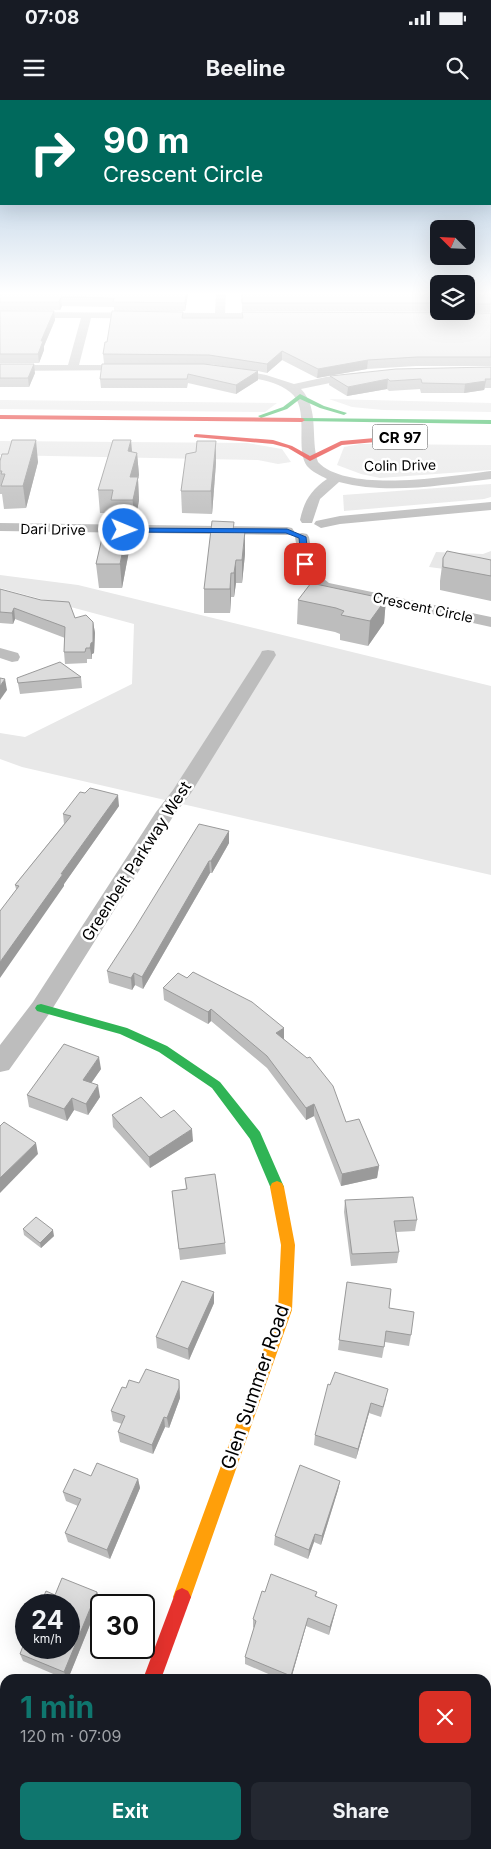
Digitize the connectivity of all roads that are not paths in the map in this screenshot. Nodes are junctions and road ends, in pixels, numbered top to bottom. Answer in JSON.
{"nodes":[{"id":1,"x":252,"y":376,"type":"edge"},
{"id":2,"x":351,"y":376,"type":"edge"},
{"id":3,"x":296,"y":392,"type":"junction"},
{"id":4,"x":0,"y":417,"type":"edge"},
{"id":5,"x":180,"y":419,"type":"junction"},
{"id":6,"x":307,"y":420,"type":"junction"},
{"id":7,"x":428,"y":421,"type":"junction"},
{"id":8,"x":491,"y":422,"type":"edge"},
{"id":9,"x":300,"y":436,"type":"junction"},
{"id":10,"x":310,"y":459,"type":"junction"},
{"id":11,"x":491,"y":475,"type":"edge"},
{"id":12,"x":338,"y":477,"type":"junction"},
{"id":13,"x":491,"y":506,"type":"edge"},
{"id":14,"x":307,"y":520,"type":"junction"},
{"id":15,"x":322,"y":524,"type":"junction"},
{"id":16,"x":0,"y":527,"type":"edge"},
{"id":17,"x":287,"y":531,"type":"junction"},
{"id":18,"x":302,"y":537,"type":"junction"},
{"id":19,"x":491,"y":622,"type":"edge"},
{"id":20,"x":268,"y":655,"type":"dead end"},
{"id":21,"x":41,"y":1008,"type":"junction"},
{"id":22,"x":0,"y":1063,"type":"edge"},
{"id":23,"x":154,"y":1674,"type":"edge"}],
"edges":[{"from":1,"to":3,"type":"street"},
{"from":2,"to":3,"type":"street"},
{"from":3,"to":5,"type":"main road"},
{"from":3,"to":6,"type":"street"},
{"from":3,"to":7,"type":"main road"},
{"from":4,"to":5,"type":"main road","number":"CR 97"},
{"from":5,"to":6,"type":"main road","number":"CR 97"},
{"from":6,"to":7,"type":"main road","number":"CR 97"},
{"from":6,"to":9,"type":"street"},
{"from":7,"to":8,"type":"main road","number":"CR 97"},
{"from":9,"to":10,"type":"street"},
{"from":9,"to":10,"type":"main road","number":"CR 97"},
{"from":9,"to":10,"type":"main road","number":"CR 97"},
{"from":10,"to":12,"type":"street","name":"Colin Drive"},
{"from":11,"to":12,"type":"street","name":"Colin Drive"},
{"from":12,"to":14,"type":"street"},
{"from":13,"to":15,"type":"street"},
{"from":14,"to":15,"type":"street"},
{"from":14,"to":17,"type":"street"},
{"from":15,"to":18,"type":"street"},
{"from":16,"to":17,"type":"street","name":"Dari Drive"},
{"from":17,"to":18,"type":"street"},
{"from":18,"to":19,"type":"street","name":"Crescent Circle"},
{"from":20,"to":21,"type":"street","name":"Greenbelt Parkway West"},
{"from":21,"to":22,"type":"street","name":"Greenbelt Parkway West"},
{"from":21,"to":23,"type":"main road","name":"Glen Summer Road"}]}
